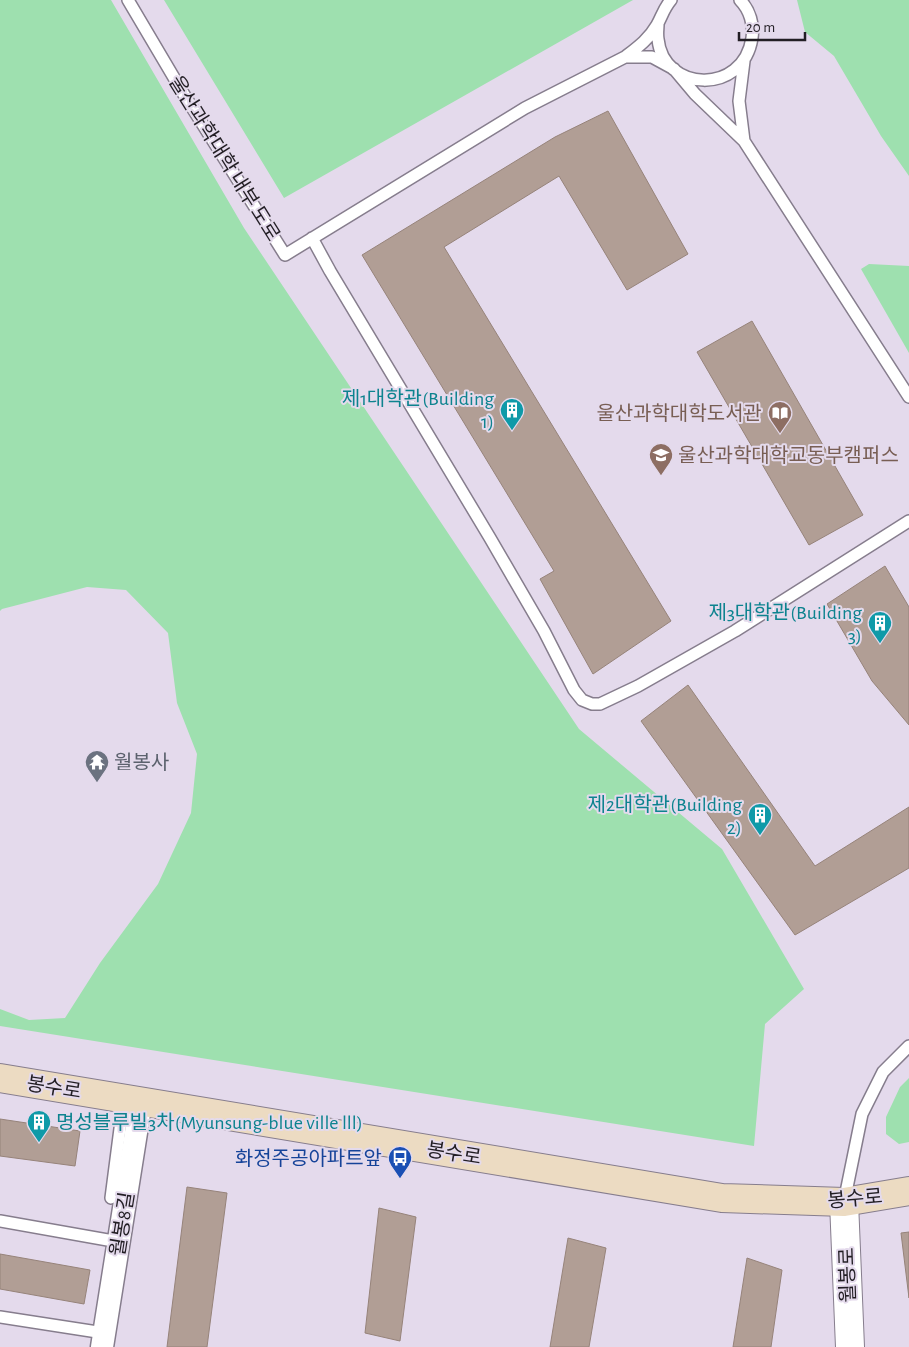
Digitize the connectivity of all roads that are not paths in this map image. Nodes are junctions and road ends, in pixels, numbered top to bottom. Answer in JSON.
{"nodes":[{"id":1,"x":128,"y":0,"type":"edge"},
{"id":2,"x":671,"y":0,"type":"edge"},
{"id":3,"x":740,"y":0,"type":"edge"},
{"id":4,"x":658,"y":24,"type":"junction"},
{"id":5,"x":625,"y":57,"type":"junction"},
{"id":6,"x":744,"y":61,"type":"junction"},
{"id":7,"x":674,"y":69,"type":"junction"},
{"id":8,"x":744,"y":141,"type":"junction"},
{"id":9,"x":312,"y":238,"type":"junction"},
{"id":10,"x":909,"y":397,"type":"edge"},
{"id":11,"x":909,"y":521,"type":"edge"},
{"id":12,"x":909,"y":1046,"type":"edge"},
{"id":13,"x":0,"y":1078,"type":"edge"},
{"id":14,"x":133,"y":1100,"type":"junction"},
{"id":15,"x":909,"y":1191,"type":"edge"},
{"id":16,"x":111,"y":1198,"type":"dead end"},
{"id":17,"x":844,"y":1202,"type":"junction"},
{"id":18,"x":0,"y":1222,"type":"edge"},
{"id":19,"x":119,"y":1242,"type":"junction"},
{"id":20,"x":0,"y":1317,"type":"edge"},
{"id":21,"x":103,"y":1340,"type":"edge"},
{"id":22,"x":850,"y":1347,"type":"edge"}],
"edges":[{"from":1,"to":9,"type":"lane","name":"울산과학대학 내부 도로"},
{"from":2,"to":4,"type":"lane","name":"울산과학대학 내부 도로"},
{"from":3,"to":6,"type":"lane"},
{"from":4,"to":5,"type":"lane","name":"울산과학대학 내부 도로"},
{"from":4,"to":7,"type":"lane"},
{"from":5,"to":7,"type":"lane"},
{"from":5,"to":9,"type":"lane","name":"울산과학대학 내부 도로"},
{"from":6,"to":7,"type":"lane"},
{"from":6,"to":8,"type":"lane"},
{"from":7,"to":8,"type":"lane"},
{"from":8,"to":10,"type":"lane"},
{"from":9,"to":11,"type":"lane"},
{"from":12,"to":17,"type":"lane"},
{"from":13,"to":14,"type":"main road","name":"봉수로"},
{"from":14,"to":16,"type":"lane"},
{"from":14,"to":17,"type":"main road","name":"봉수로"},
{"from":14,"to":19,"type":"street","name":"월봉8길"},
{"from":15,"to":17,"type":"main road","name":"봉수로"},
{"from":17,"to":22,"type":"street","name":"월봉로"},
{"from":18,"to":19,"type":"lane"},
{"from":19,"to":21,"type":"street","name":"월봉8길"},
{"from":20,"to":21,"type":"lane"}]}
